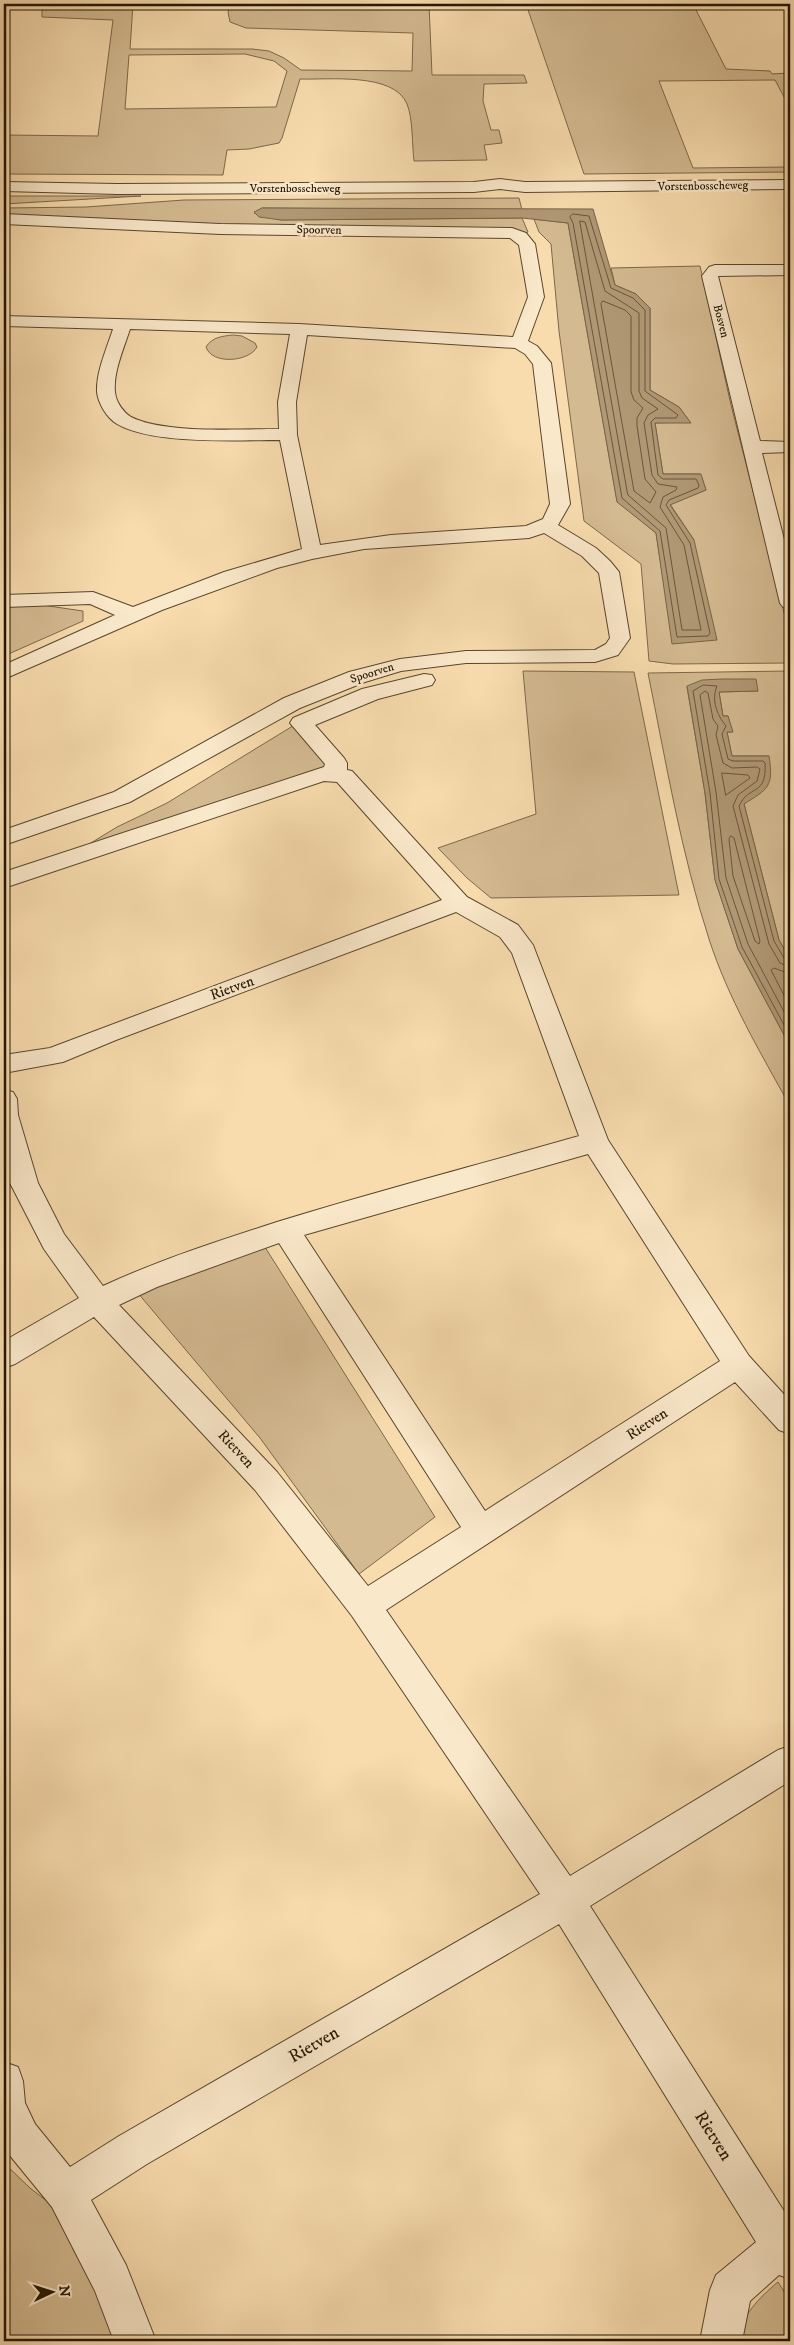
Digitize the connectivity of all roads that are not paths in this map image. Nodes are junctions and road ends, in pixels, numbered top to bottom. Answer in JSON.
{"nodes":[{"id":1,"x":790,"y":185,"type":"edge"},
{"id":2,"x":4,"y":187,"type":"edge"},
{"id":3,"x":117,"y":189,"type":"junction"},
{"id":4,"x":4,"y":194,"type":"edge"},
{"id":5,"x":4,"y":219,"type":"edge"},
{"id":6,"x":790,"y":270,"type":"edge"},
{"id":7,"x":4,"y":321,"type":"edge"},
{"id":8,"x":123,"y":324,"type":"junction"},
{"id":9,"x":299,"y":329,"type":"junction"},
{"id":10,"x":519,"y":343,"type":"junction"},
{"id":11,"x":288,"y":435,"type":"junction"},
{"id":12,"x":751,"y":448,"type":"junction"},
{"id":13,"x":790,"y":448,"type":"edge"},
{"id":14,"x":545,"y":526,"type":"junction"},
{"id":15,"x":312,"y":552,"type":"junction"},
{"id":16,"x":4,"y":601,"type":"edge"},
{"id":17,"x":790,"y":603,"type":"edge"},
{"id":18,"x":133,"y":614,"type":"junction"},
{"id":19,"x":4,"y":673,"type":"edge"},
{"id":20,"x":424,"y":680,"type":"dead end"},
{"id":21,"x":335,"y":773,"type":"junction"},
{"id":22,"x":4,"y":838,"type":"edge"},
{"id":23,"x":4,"y":880,"type":"edge"},
{"id":24,"x":458,"y":904,"type":"junction"},
{"id":25,"x":4,"y":1064,"type":"edge"},
{"id":26,"x":4,"y":1099,"type":"edge"},
{"id":27,"x":595,"y":1142,"type":"junction"},
{"id":28,"x":286,"y":1230,"type":"junction"},
{"id":29,"x":98,"y":1302,"type":"junction"},
{"id":30,"x":4,"y":1356,"type":"edge"},
{"id":31,"x":738,"y":1365,"type":"junction"},
{"id":32,"x":790,"y":1420,"type":"edge"},
{"id":33,"x":481,"y":1532,"type":"junction"},
{"id":34,"x":364,"y":1606,"type":"junction"},
{"id":35,"x":790,"y":1762,"type":"edge"},
{"id":36,"x":565,"y":1900,"type":"junction"},
{"id":37,"x":4,"y":2081,"type":"edge"},
{"id":38,"x":66,"y":2193,"type":"junction"},
{"id":39,"x":787,"y":2248,"type":"edge"},
{"id":40,"x":136,"y":2341,"type":"edge"},
{"id":41,"x":721,"y":2341,"type":"edge"}],
"edges":[{"from":1,"to":3,"type":"street","name":"Vorstenbosscheweg"},
{"from":2,"to":3,"type":"street","name":"Vorstenbosscheweg"},
{"from":3,"to":4,"type":"street","name":"Vorstenbosscheweg"},
{"from":5,"to":10,"type":"street","name":"Spoorven"},
{"from":6,"to":12,"type":"street","name":"Bosven"},
{"from":7,"to":8,"type":"street"},
{"from":8,"to":9,"type":"street"},
{"from":8,"to":11,"type":"street"},
{"from":9,"to":10,"type":"street"},
{"from":9,"to":11,"type":"street"},
{"from":10,"to":14,"type":"street"},
{"from":11,"to":15,"type":"street"},
{"from":12,"to":13,"type":"street"},
{"from":12,"to":17,"type":"street","name":"Bosven"},
{"from":14,"to":15,"type":"street"},
{"from":14,"to":22,"type":"street","name":"Spoorven"},
{"from":15,"to":18,"type":"street"},
{"from":16,"to":18,"type":"street"},
{"from":18,"to":19,"type":"street"},
{"from":20,"to":21,"type":"street"},
{"from":21,"to":23,"type":"street"},
{"from":21,"to":24,"type":"street"},
{"from":24,"to":25,"type":"street","name":"Rietven"},
{"from":24,"to":27,"type":"street"},
{"from":26,"to":29,"type":"street","name":"Rietven"},
{"from":27,"to":28,"type":"street"},
{"from":27,"to":31,"type":"street"},
{"from":28,"to":29,"type":"street"},
{"from":28,"to":33,"type":"street"},
{"from":29,"to":30,"type":"street"},
{"from":29,"to":34,"type":"street","name":"Rietven"},
{"from":31,"to":32,"type":"street"},
{"from":31,"to":33,"type":"street","name":"Rietven"},
{"from":33,"to":34,"type":"street","name":"Rietven"},
{"from":34,"to":36,"type":"street","name":"Rietven"},
{"from":35,"to":36,"type":"street","name":"Rietven"},
{"from":36,"to":38,"type":"street","name":"Rietven"},
{"from":36,"to":39,"type":"street","name":"Rietven"},
{"from":37,"to":38,"type":"street"},
{"from":38,"to":40,"type":"street"},
{"from":39,"to":41,"type":"street","name":"Rietven"}]}
